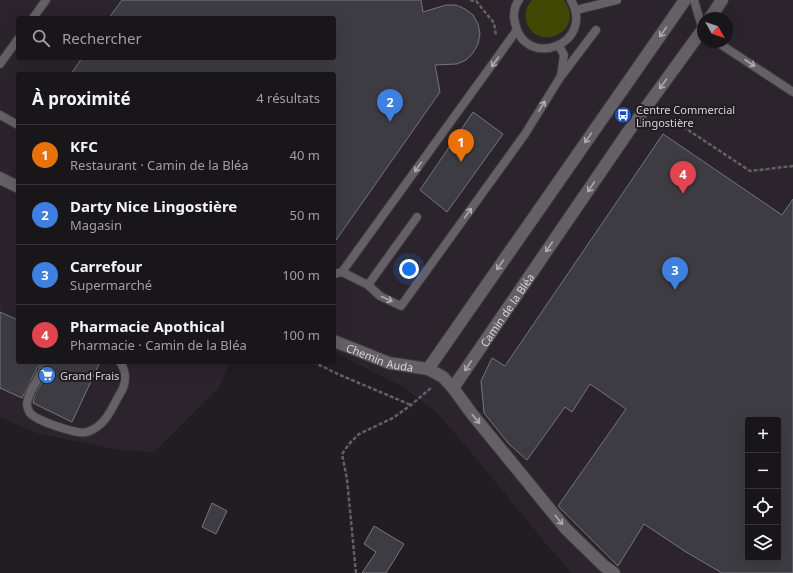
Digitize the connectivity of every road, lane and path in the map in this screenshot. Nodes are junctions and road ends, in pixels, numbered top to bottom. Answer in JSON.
{"nodes":[{"id":1,"x":46,"y":0,"type":"edge"},
{"id":2,"x":470,"y":0,"type":"edge"},
{"id":3,"x":571,"y":0,"type":"edge"},
{"id":4,"x":617,"y":0,"type":"edge"},
{"id":5,"x":685,"y":0,"type":"edge"},
{"id":6,"x":694,"y":0,"type":"edge"},
{"id":7,"x":722,"y":0,"type":"edge"},
{"id":8,"x":517,"y":1,"type":"edge"},
{"id":9,"x":576,"y":10,"type":"junction"},
{"id":10,"x":698,"y":12,"type":"edge"},
{"id":11,"x":714,"y":12,"type":"edge"},
{"id":12,"x":34,"y":16,"type":"edge"},
{"id":13,"x":517,"y":30,"type":"junction"},
{"id":14,"x":596,"y":30,"type":"dead end"},
{"id":15,"x":697,"y":38,"type":"edge"},
{"id":16,"x":16,"y":42,"type":"edge"},
{"id":17,"x":496,"y":42,"type":"dead end"},
{"id":18,"x":559,"y":46,"type":"junction"},
{"id":19,"x":726,"y":48,"type":"edge"},
{"id":20,"x":0,"y":64,"type":"edge"},
{"id":21,"x":561,"y":76,"type":"junction"},
{"id":22,"x":793,"y":92,"type":"edge"},
{"id":23,"x":0,"y":115,"type":"edge"},
{"id":24,"x":673,"y":120,"type":"dead end"},
{"id":25,"x":16,"y":124,"type":"edge"},
{"id":26,"x":793,"y":166,"type":"edge"},
{"id":27,"x":0,"y":178,"type":"edge"},
{"id":28,"x":16,"y":186,"type":"edge"},
{"id":29,"x":417,"y":217,"type":"dead end"},
{"id":30,"x":338,"y":273,"type":"edge"},
{"id":31,"x":368,"y":285,"type":"junction"},
{"id":32,"x":336,"y":341,"type":"edge"},
{"id":33,"x":121,"y":364,"type":"edge"},
{"id":34,"x":317,"y":364,"type":"edge"},
{"id":35,"x":428,"y":369,"type":"junction"},
{"id":36,"x":42,"y":371,"type":"dead end"},
{"id":37,"x":443,"y":377,"type":"junction"},
{"id":38,"x":453,"y":388,"type":"junction"},
{"id":39,"x":411,"y":405,"type":"junction"},
{"id":40,"x":356,"y":573,"type":"edge"},
{"id":41,"x":614,"y":573,"type":"edge"}],
"edges":[{"from":1,"to":12,"type":"lane"},
{"from":2,"to":17,"type":"path"},
{"from":3,"to":9,"type":"lane"},
{"from":4,"to":9,"type":"lane"},
{"from":5,"to":35,"type":"street","one_way":true},
{"from":6,"to":10,"type":"lane"},
{"from":7,"to":11,"type":"street"},
{"from":8,"to":13,"type":"lane"},
{"from":9,"to":18,"type":"lane"},
{"from":13,"to":18,"type":"lane"},
{"from":13,"to":30,"type":"lane","one_way":true},
{"from":14,"to":21,"type":"lane"},
{"from":15,"to":38,"type":"street","name":"Camin de la Bléa","one_way":true},
{"from":16,"to":20,"type":"lane"},
{"from":18,"to":21,"type":"lane"},
{"from":19,"to":22,"type":"lane","one_way":true},
{"from":31,"to":21,"type":"lane","one_way":true},
{"from":23,"to":25,"type":"lane"},
{"from":24,"to":26,"type":"path"},
{"from":27,"to":28,"type":"street"},
{"from":29,"to":31,"type":"lane"},
{"from":30,"to":31,"type":"lane"},
{"from":32,"to":35,"type":"street","name":"Chemin Auda"},
{"from":33,"to":36,"type":"lane"},
{"from":34,"to":39,"type":"path"},
{"from":35,"to":37,"type":"street","name":"Chemin Auda"},
{"from":37,"to":38,"type":"street","name":"Chemin Auda"},
{"from":37,"to":39,"type":"path"},
{"from":38,"to":41,"type":"street","one_way":true},
{"from":39,"to":40,"type":"path"}]}
